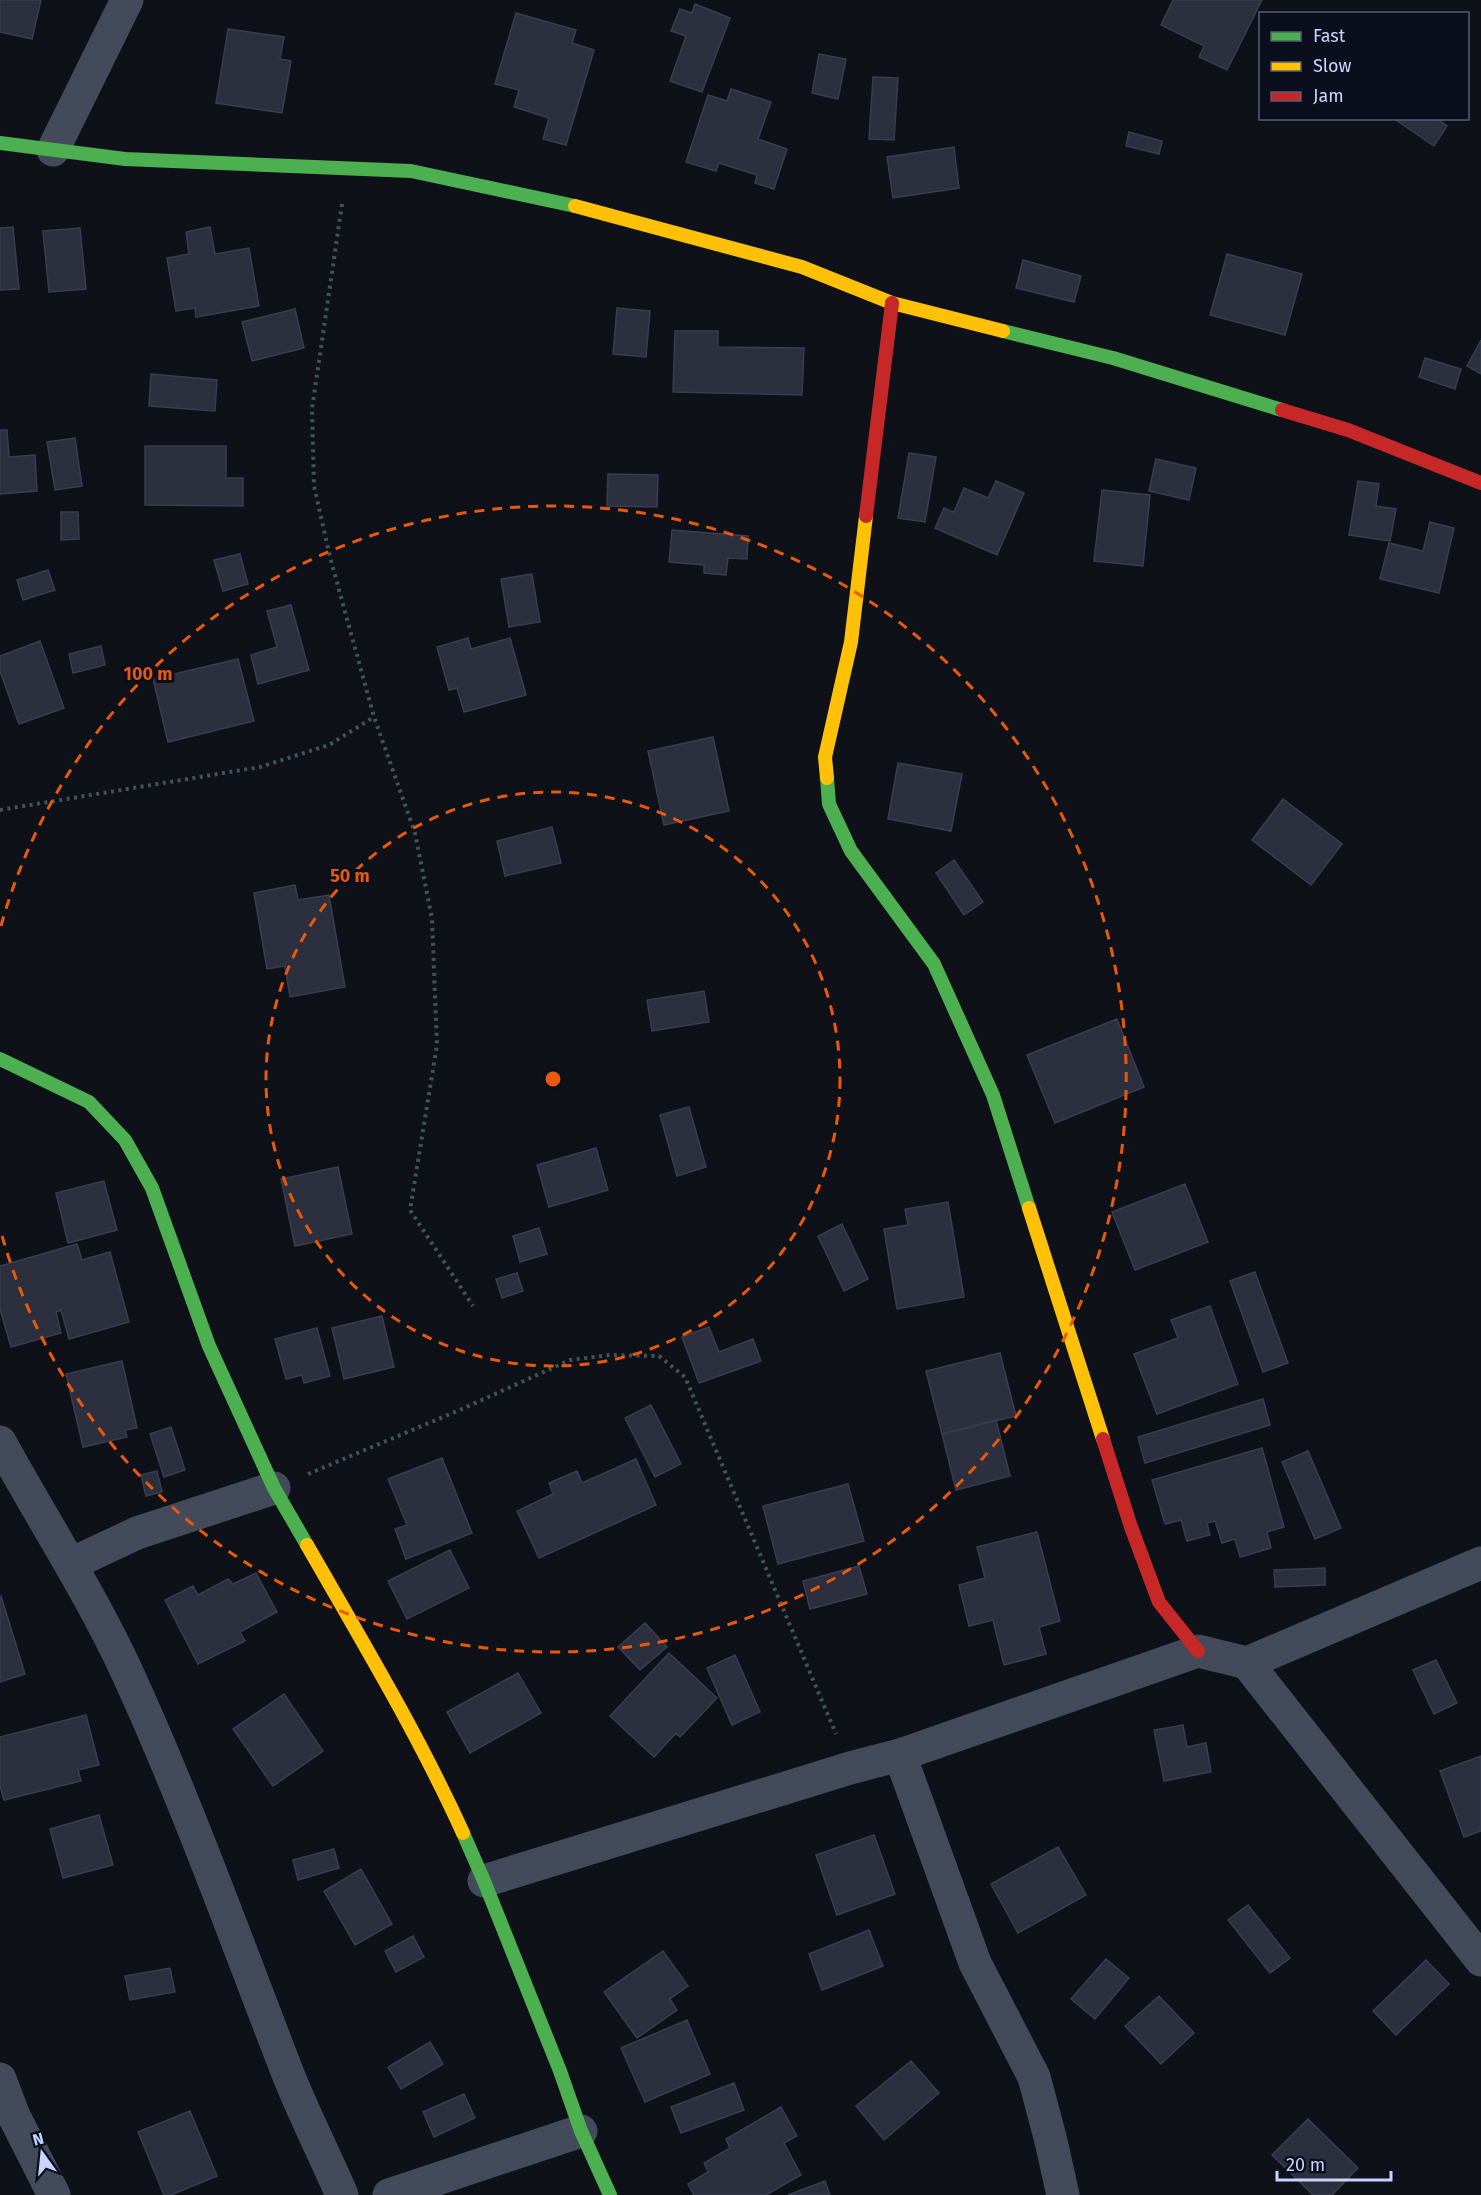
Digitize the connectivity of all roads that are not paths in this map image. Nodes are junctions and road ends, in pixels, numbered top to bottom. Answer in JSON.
{"nodes":[{"id":1,"x":127,"y":0,"type":"edge"},
{"id":2,"x":0,"y":143,"type":"edge"},
{"id":3,"x":53,"y":150,"type":"junction"},
{"id":4,"x":892,"y":303,"type":"junction"},
{"id":5,"x":1481,"y":483,"type":"edge"},
{"id":6,"x":0,"y":1059,"type":"edge"},
{"id":7,"x":0,"y":1442,"type":"edge"},
{"id":8,"x":274,"y":1488,"type":"junction"},
{"id":9,"x":1481,"y":1563,"type":"edge"},
{"id":10,"x":71,"y":1564,"type":"junction"},
{"id":11,"x":1198,"y":1651,"type":"junction"},
{"id":12,"x":1247,"y":1663,"type":"junction"},
{"id":13,"x":900,"y":1755,"type":"junction"},
{"id":14,"x":483,"y":1881,"type":"junction"},
{"id":15,"x":1481,"y":1960,"type":"edge"},
{"id":16,"x":0,"y":2079,"type":"edge"},
{"id":17,"x":580,"y":2131,"type":"junction"},
{"id":18,"x":54,"y":2195,"type":"edge"},
{"id":19,"x":342,"y":2195,"type":"edge"},
{"id":20,"x":389,"y":2195,"type":"edge"},
{"id":21,"x":610,"y":2195,"type":"edge"},
{"id":22,"x":1063,"y":2195,"type":"edge"}],
"edges":[{"from":1,"to":3,"type":"street"},
{"from":2,"to":3,"type":"street"},
{"from":3,"to":4,"type":"street"},
{"from":4,"to":5,"type":"street"},
{"from":4,"to":11,"type":"street"},
{"from":6,"to":8,"type":"street"},
{"from":7,"to":10,"type":"street"},
{"from":8,"to":10,"type":"street"},
{"from":8,"to":14,"type":"street"},
{"from":9,"to":12,"type":"street"},
{"from":10,"to":19,"type":"street"},
{"from":11,"to":12,"type":"street"},
{"from":11,"to":13,"type":"street"},
{"from":12,"to":15,"type":"street"},
{"from":13,"to":14,"type":"street"},
{"from":13,"to":22,"type":"street"},
{"from":14,"to":17,"type":"street"},
{"from":16,"to":18,"type":"street"},
{"from":17,"to":20,"type":"street"},
{"from":17,"to":21,"type":"street"}]}
